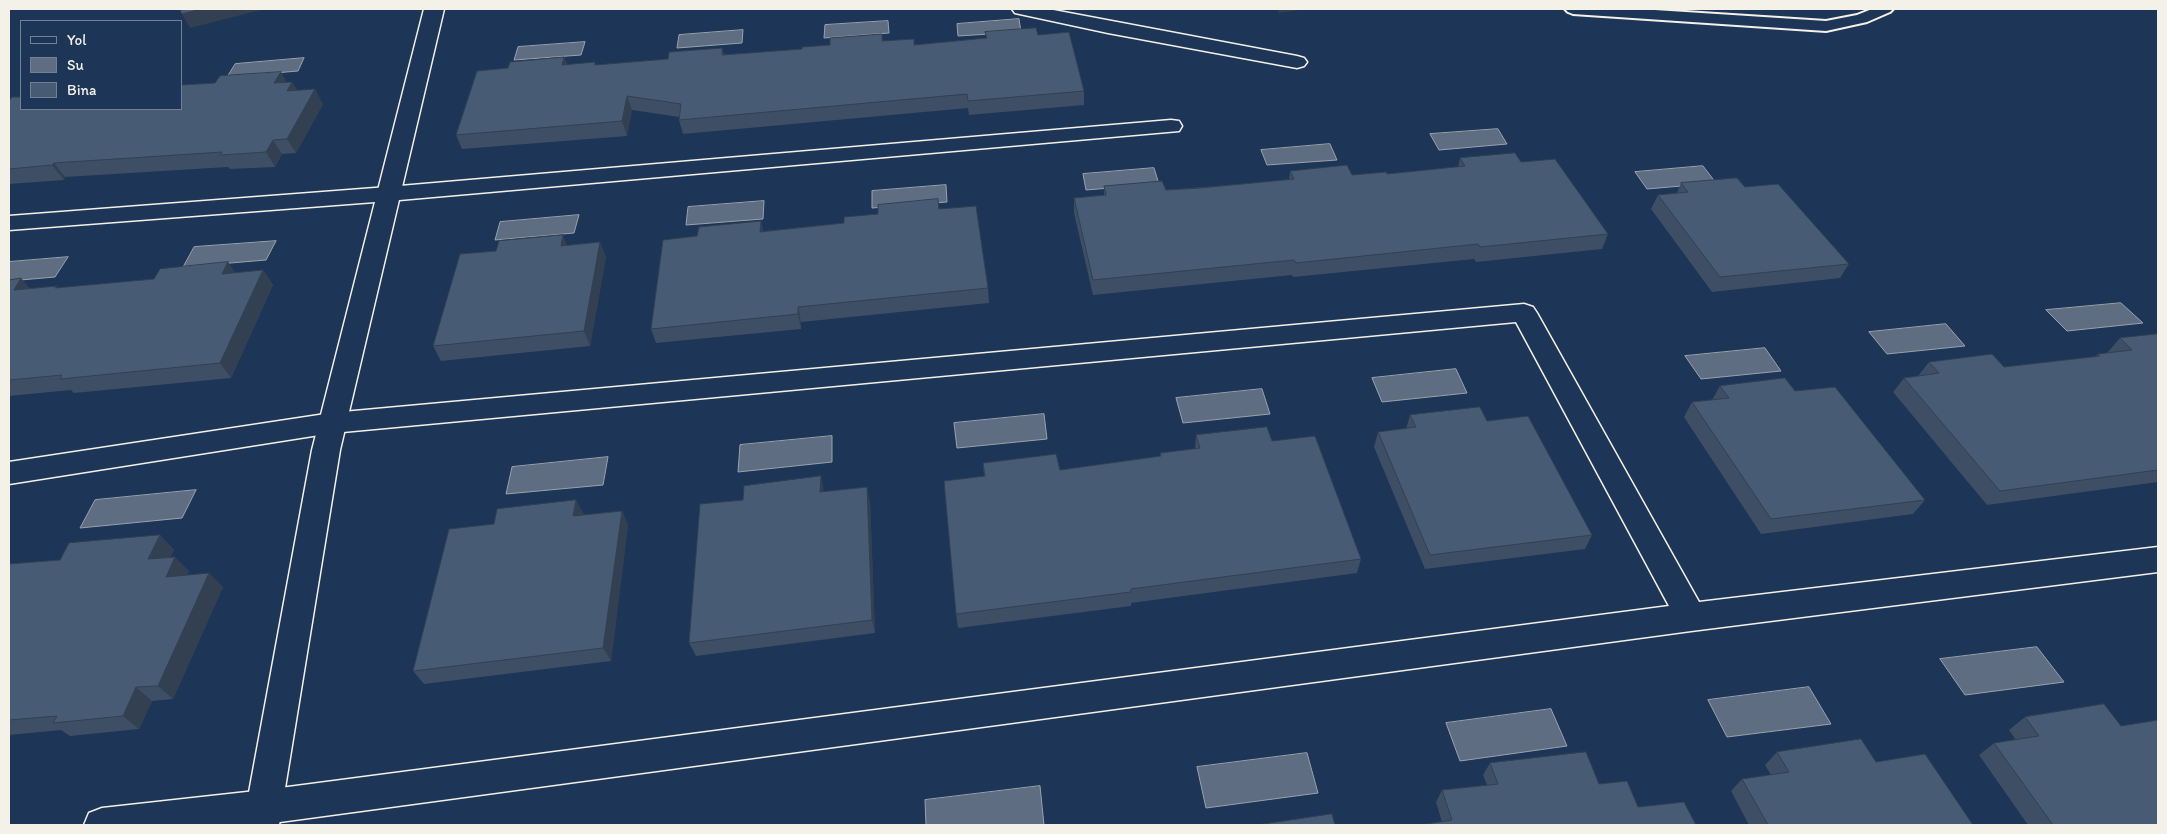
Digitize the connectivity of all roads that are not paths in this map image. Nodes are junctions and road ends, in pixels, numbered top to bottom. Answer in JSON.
{"nodes":[{"id":1,"x":434,"y":9,"type":"edge"},
{"id":2,"x":1022,"y":9,"type":"edge"},
{"id":3,"x":1573,"y":9,"type":"edge"},
{"id":4,"x":1885,"y":9,"type":"edge"},
{"id":5,"x":1297,"y":62,"type":"dead end"},
{"id":6,"x":1171,"y":126,"type":"dead end"},
{"id":7,"x":388,"y":194,"type":"junction"},
{"id":8,"x":9,"y":223,"type":"edge"},
{"id":9,"x":332,"y":423,"type":"junction"},
{"id":10,"x":9,"y":473,"type":"edge"},
{"id":11,"x":2158,"y":560,"type":"edge"},
{"id":12,"x":1691,"y":617,"type":"junction"},
{"id":13,"x":263,"y":816,"type":"edge"},
{"id":14,"x":102,"y":825,"type":"edge"}],
"edges":[{"from":1,"to":7,"type":"street"},
{"from":2,"to":5,"type":"street"},
{"from":3,"to":4,"type":"lane"},
{"from":6,"to":7,"type":"street"},
{"from":7,"to":8,"type":"street"},
{"from":7,"to":9,"type":"street"},
{"from":9,"to":10,"type":"street"},
{"from":9,"to":12,"type":"street"},
{"from":9,"to":13,"type":"street"},
{"from":11,"to":12,"type":"street"},
{"from":12,"to":13,"type":"street"},
{"from":13,"to":14,"type":"street"}]}
